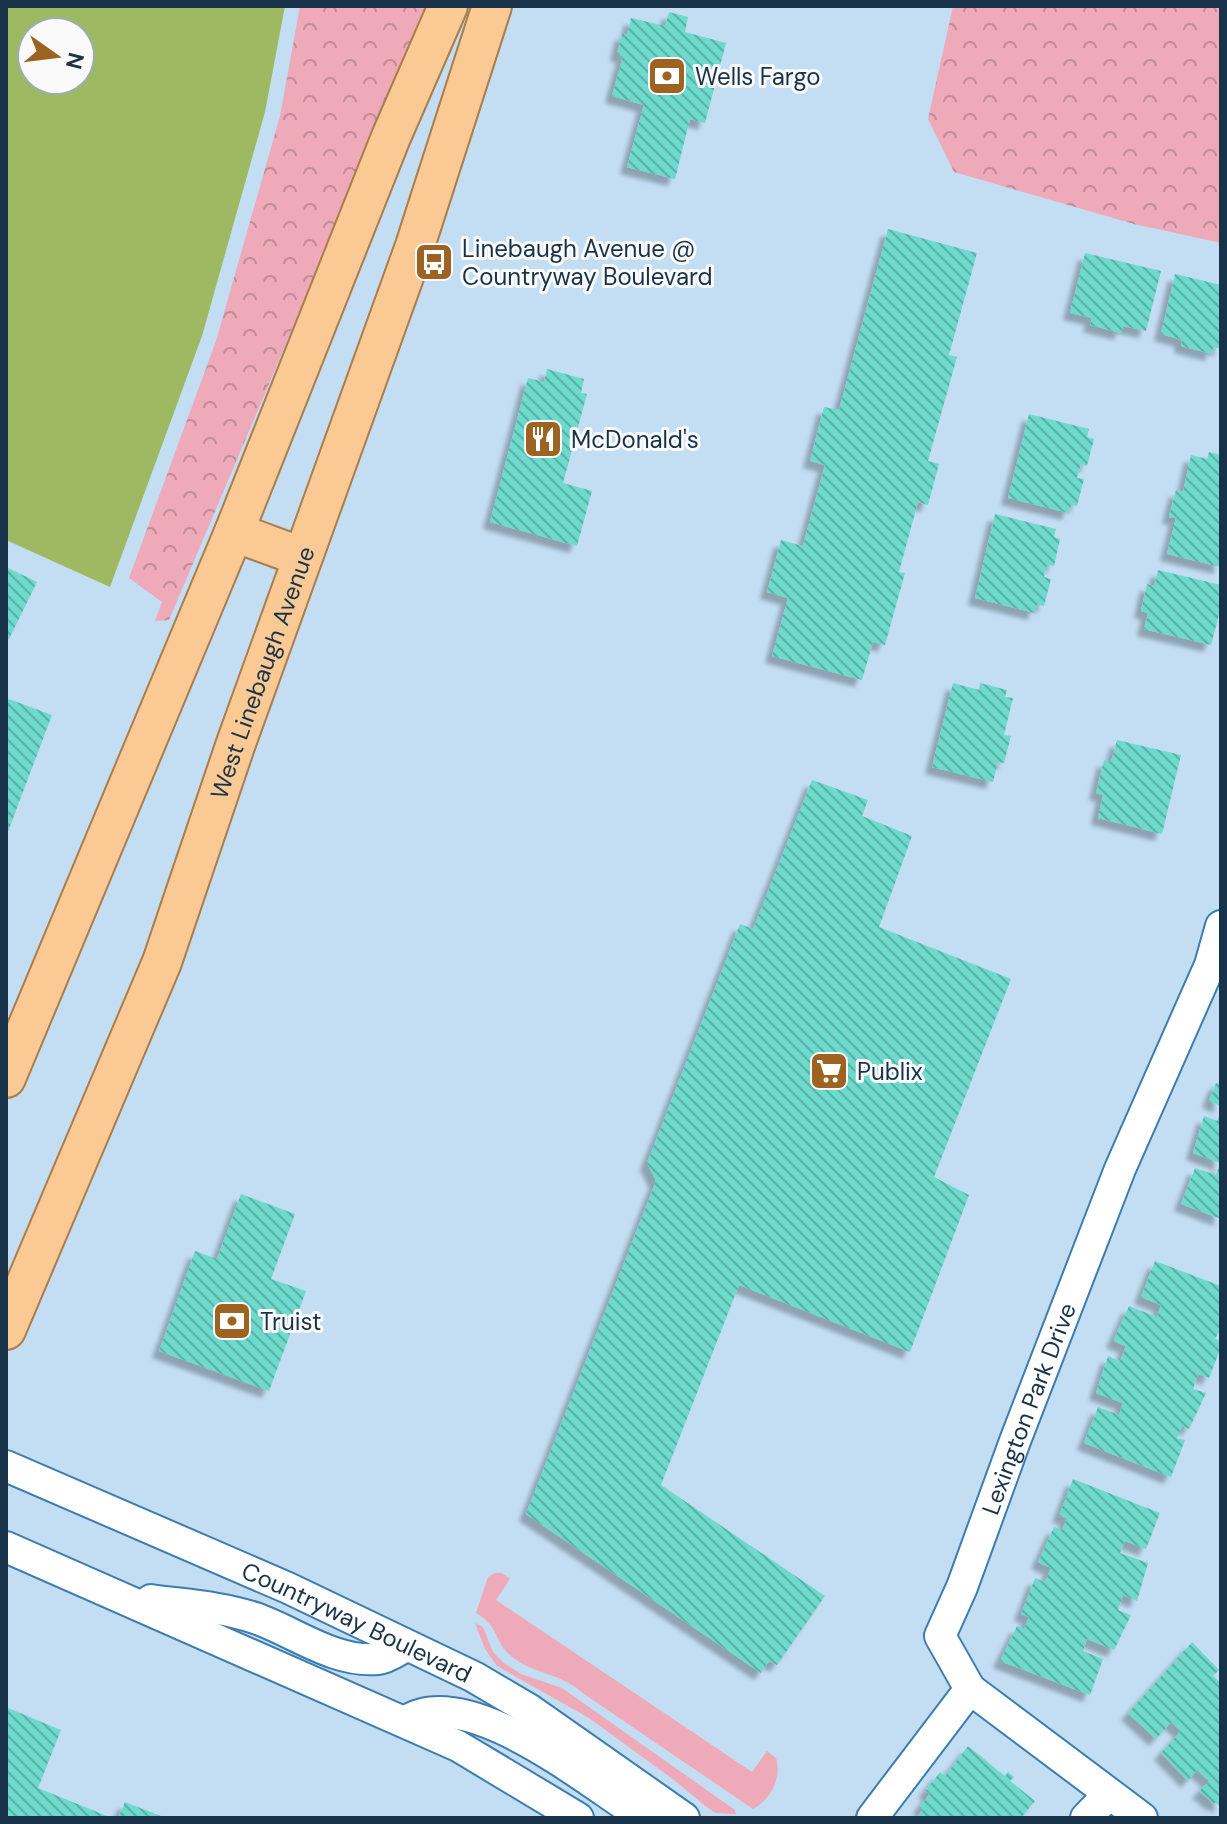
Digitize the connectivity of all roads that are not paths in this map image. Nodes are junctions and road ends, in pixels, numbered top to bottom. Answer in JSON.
{"nodes":[{"id":1,"x":448,"y":6,"type":"edge"},
{"id":2,"x":492,"y":6,"type":"edge"},
{"id":3,"x":234,"y":532,"type":"junction"},
{"id":4,"x":302,"y":557,"type":"junction"},
{"id":5,"x":1221,"y":926,"type":"edge"},
{"id":6,"x":6,"y":1078,"type":"edge"},
{"id":7,"x":6,"y":1330,"type":"edge"},
{"id":8,"x":6,"y":1466,"type":"edge"},
{"id":9,"x":6,"y":1547,"type":"edge"},
{"id":10,"x":122,"y":1597,"type":"junction"},
{"id":11,"x":406,"y":1646,"type":"junction"},
{"id":12,"x":970,"y":1689,"type":"junction"},
{"id":13,"x":405,"y":1722,"type":"junction"},
{"id":14,"x":1109,"y":1794,"type":"junction"},
{"id":15,"x":578,"y":1818,"type":"edge"},
{"id":16,"x":645,"y":1818,"type":"edge"},
{"id":17,"x":684,"y":1818,"type":"edge"},
{"id":18,"x":872,"y":1818,"type":"edge"},
{"id":19,"x":1086,"y":1818,"type":"edge"},
{"id":20,"x":1142,"y":1818,"type":"edge"}],
"edges":[{"from":1,"to":3,"type":"main road"},
{"from":2,"to":4,"type":"main road","name":"West Linebaugh Avenue"},
{"from":3,"to":4,"type":"main road"},
{"from":3,"to":6,"type":"main road"},
{"from":4,"to":7,"type":"main road","name":"West Linebaugh Avenue"},
{"from":5,"to":12,"type":"street","name":"Lexington Park Drive"},
{"from":8,"to":11,"type":"street","name":"Countryway Boulevard"},
{"from":9,"to":10,"type":"street"},
{"from":10,"to":11,"type":"street"},
{"from":10,"to":13,"type":"street"},
{"from":11,"to":17,"type":"street","name":"Countryway Boulevard"},
{"from":12,"to":14,"type":"street","name":"Lexington Park Drive"},
{"from":12,"to":18,"type":"street"},
{"from":13,"to":15,"type":"street"},
{"from":13,"to":16,"type":"street"},
{"from":14,"to":19,"type":"street"},
{"from":14,"to":20,"type":"street","name":"Lexington Park Drive"}]}
